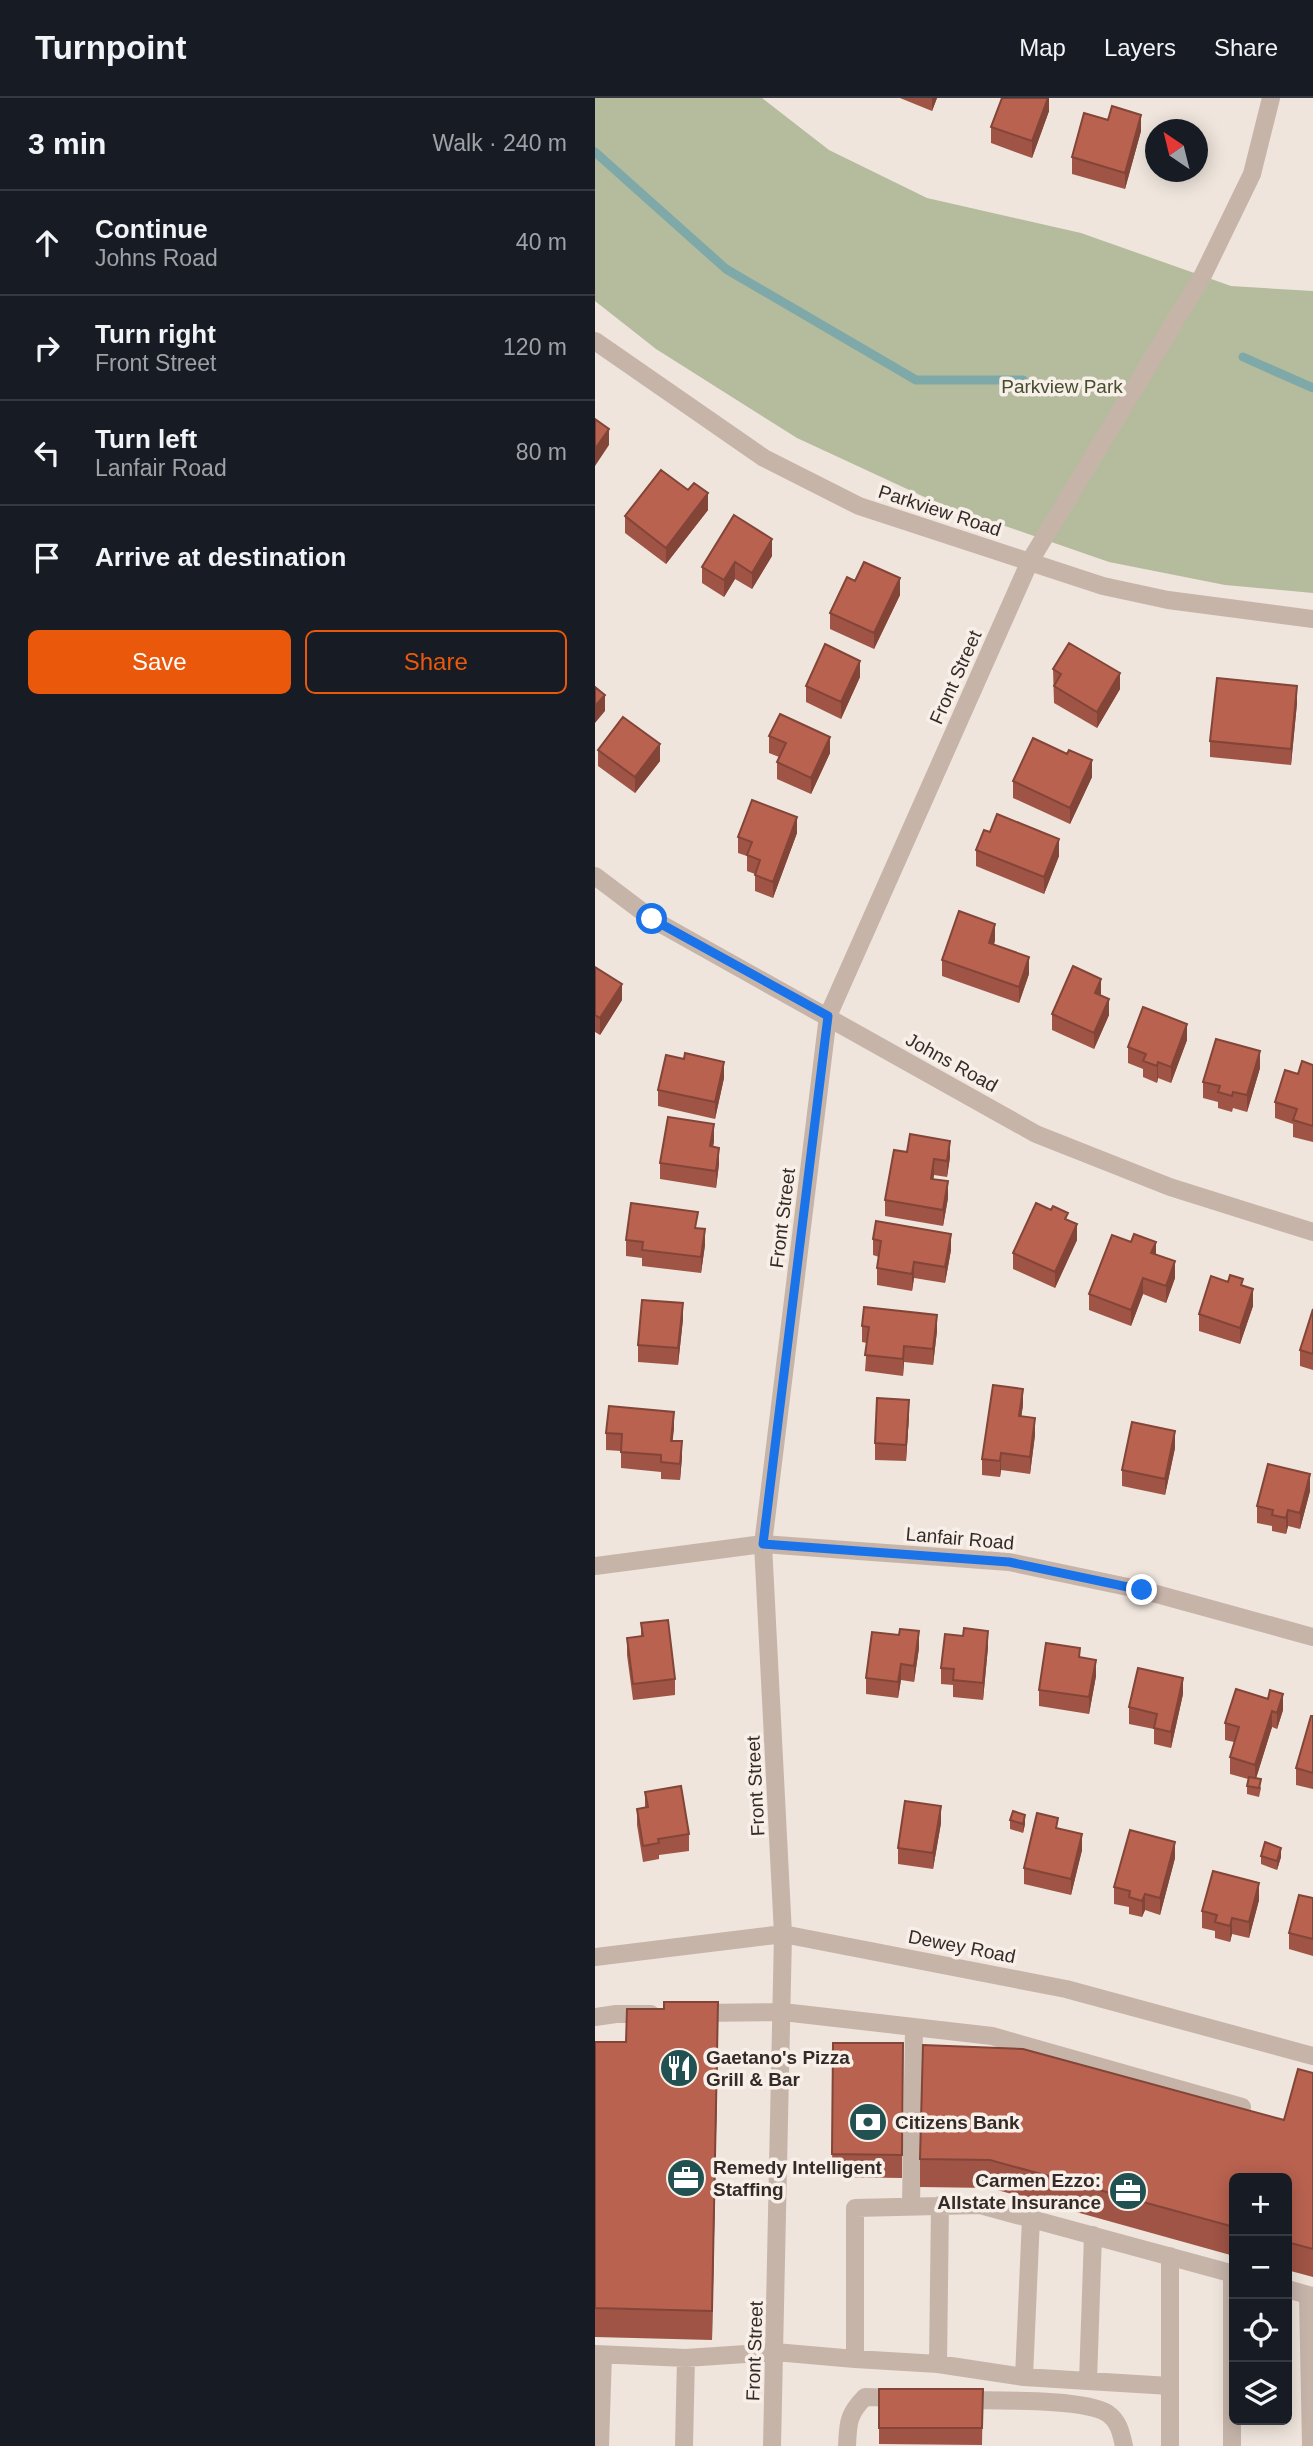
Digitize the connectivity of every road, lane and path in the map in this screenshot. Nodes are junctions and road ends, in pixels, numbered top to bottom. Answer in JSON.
{"nodes":[{"id":1,"x":1271,"y":98,"type":"edge"},
{"id":2,"x":595,"y":341,"type":"edge"},
{"id":3,"x":1030,"y":561,"type":"junction"},
{"id":4,"x":1313,"y":619,"type":"edge"},
{"id":5,"x":595,"y":876,"type":"edge"},
{"id":6,"x":828,"y":1016,"type":"junction"},
{"id":7,"x":1313,"y":1232,"type":"edge"},
{"id":8,"x":763,"y":1544,"type":"junction"},
{"id":9,"x":595,"y":1566,"type":"edge"},
{"id":10,"x":1313,"y":1637,"type":"edge"},
{"id":11,"x":783,"y":1934,"type":"junction"},
{"id":12,"x":595,"y":1956,"type":"edge"},
{"id":13,"x":783,"y":2012,"type":"junction"},
{"id":14,"x":595,"y":2017,"type":"edge"},
{"id":15,"x":913,"y":2028,"type":"junction"},
{"id":16,"x":1313,"y":2056,"type":"edge"},
{"id":17,"x":1242,"y":2107,"type":"edge"},
{"id":18,"x":940,"y":2205,"type":"junction"},
{"id":19,"x":911,"y":2206,"type":"junction"},
{"id":20,"x":1031,"y":2218,"type":"junction"},
{"id":21,"x":1093,"y":2235,"type":"junction"},
{"id":22,"x":1170,"y":2256,"type":"junction"},
{"id":23,"x":1229,"y":2273,"type":"edge"},
{"id":24,"x":1292,"y":2290,"type":"edge"},
{"id":25,"x":1311,"y":2296,"type":"edge"},
{"id":26,"x":1233,"y":2299,"type":"edge"},
{"id":27,"x":775,"y":2352,"type":"junction"},
{"id":28,"x":599,"y":2355,"type":"edge"},
{"id":29,"x":686,"y":2358,"type":"junction"},
{"id":30,"x":855,"y":2359,"type":"junction"},
{"id":31,"x":939,"y":2364,"type":"junction"},
{"id":32,"x":1024,"y":2377,"type":"junction"},
{"id":33,"x":1088,"y":2381,"type":"junction"},
{"id":34,"x":1170,"y":2386,"type":"junction"},
{"id":35,"x":920,"y":2399,"type":"edge"},
{"id":36,"x":947,"y":2400,"type":"edge"},
{"id":37,"x":600,"y":2446,"type":"edge"},
{"id":38,"x":684,"y":2446,"type":"edge"},
{"id":39,"x":772,"y":2446,"type":"edge"},
{"id":40,"x":847,"y":2446,"type":"edge"},
{"id":41,"x":1124,"y":2446,"type":"edge"},
{"id":42,"x":1170,"y":2446,"type":"edge"},
{"id":43,"x":1232,"y":2446,"type":"edge"},
{"id":44,"x":1311,"y":2446,"type":"edge"}],
"edges":[{"from":1,"to":3,"type":"street","name":"Front Street"},
{"from":2,"to":3,"type":"street","name":"Parkview Road"},
{"from":3,"to":4,"type":"street","name":"Parkview Road"},
{"from":3,"to":6,"type":"street","name":"Front Street"},
{"from":5,"to":6,"type":"street","name":"Johns Road"},
{"from":6,"to":7,"type":"street","name":"Johns Road"},
{"from":6,"to":8,"type":"street","name":"Front Street"},
{"from":8,"to":9,"type":"street","name":"Lanfair Road"},
{"from":8,"to":10,"type":"street","name":"Lanfair Road"},
{"from":8,"to":11,"type":"street","name":"Front Street"},
{"from":11,"to":12,"type":"street","name":"Dewey Road"},
{"from":11,"to":13,"type":"street","name":"Front Street"},
{"from":11,"to":16,"type":"street","name":"Dewey Road"},
{"from":13,"to":14,"type":"street"},
{"from":13,"to":15,"type":"street"},
{"from":13,"to":27,"type":"street","name":"Front Street"},
{"from":15,"to":17,"type":"street"},
{"from":15,"to":19,"type":"street"},
{"from":18,"to":19,"type":"street"},
{"from":18,"to":20,"type":"street"},
{"from":18,"to":31,"type":"street"},
{"from":19,"to":30,"type":"street"},
{"from":20,"to":21,"type":"street"},
{"from":20,"to":32,"type":"street"},
{"from":21,"to":22,"type":"street"},
{"from":21,"to":33,"type":"street"},
{"from":22,"to":23,"type":"street"},
{"from":22,"to":34,"type":"street"},
{"from":24,"to":25,"type":"street"},
{"from":25,"to":44,"type":"street"},
{"from":26,"to":43,"type":"street"},
{"from":27,"to":29,"type":"street"},
{"from":27,"to":30,"type":"street"},
{"from":27,"to":39,"type":"street","name":"Front Street"},
{"from":28,"to":29,"type":"street"},
{"from":28,"to":37,"type":"street"},
{"from":29,"to":38,"type":"street"},
{"from":30,"to":31,"type":"street"},
{"from":31,"to":32,"type":"street"},
{"from":32,"to":33,"type":"street"},
{"from":33,"to":34,"type":"street"},
{"from":34,"to":42,"type":"street"},
{"from":35,"to":40,"type":"street"},
{"from":36,"to":41,"type":"street"}]}
